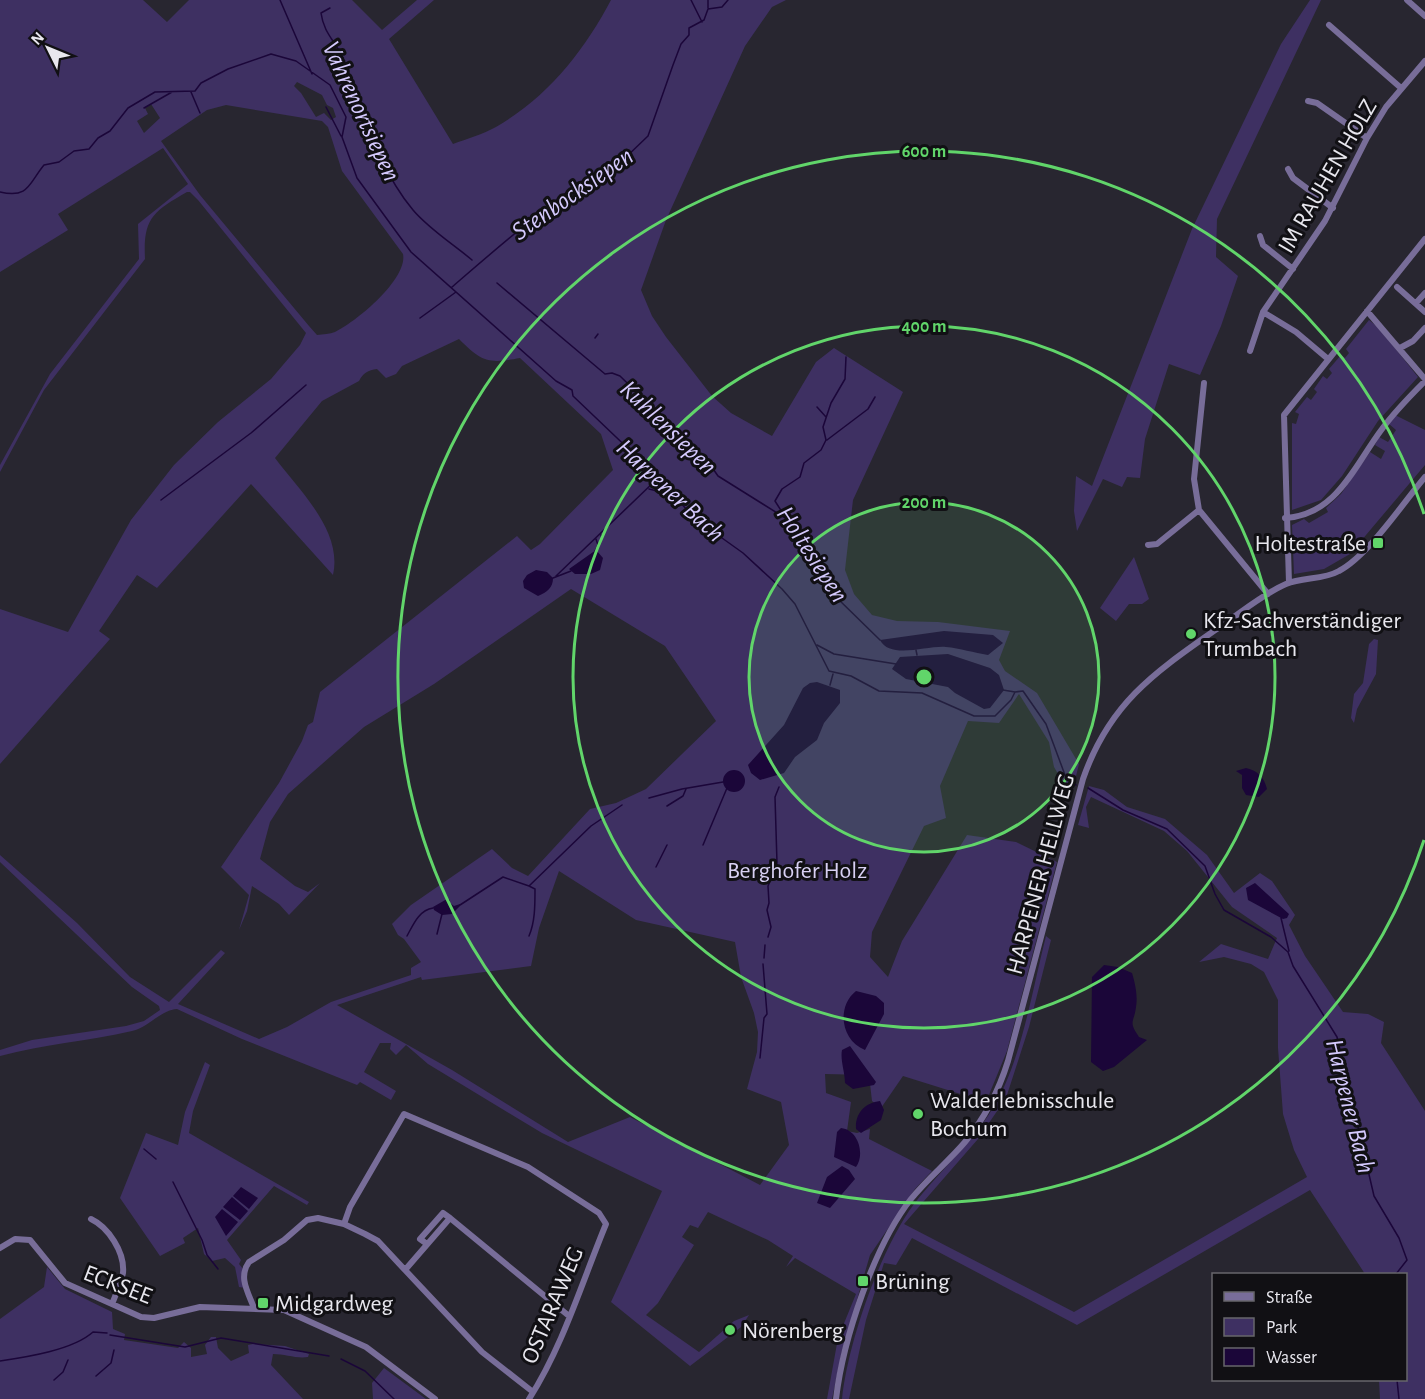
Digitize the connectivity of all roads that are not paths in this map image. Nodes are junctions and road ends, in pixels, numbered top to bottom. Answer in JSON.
{"nodes":[{"id":1,"x":1407,"y":0,"type":"edge"},
{"id":2,"x":1425,"y":16,"type":"edge"},
{"id":3,"x":1329,"y":25,"type":"dead end"},
{"id":4,"x":1425,"y":61,"type":"edge"},
{"id":5,"x":1401,"y":88,"type":"junction"},
{"id":6,"x":1308,"y":101,"type":"dead end"},
{"id":7,"x":1367,"y":138,"type":"junction"},
{"id":8,"x":1288,"y":169,"type":"dead end"},
{"id":9,"x":1333,"y":208,"type":"junction"},
{"id":10,"x":1260,"y":236,"type":"dead end"},
{"id":11,"x":1425,"y":239,"type":"edge"},
{"id":12,"x":1293,"y":269,"type":"junction"},
{"id":13,"x":1397,"y":287,"type":"dead end"},
{"id":14,"x":1425,"y":293,"type":"edge"},
{"id":15,"x":1416,"y":303,"type":"junction"},
{"id":16,"x":1367,"y":311,"type":"junction"},
{"id":17,"x":1263,"y":312,"type":"junction"},
{"id":18,"x":1425,"y":312,"type":"edge"},
{"id":19,"x":1425,"y":328,"type":"edge"},
{"id":20,"x":1400,"y":348,"type":"junction"},
{"id":21,"x":1250,"y":351,"type":"dead end"},
{"id":22,"x":1328,"y":359,"type":"junction"},
{"id":23,"x":1425,"y":380,"type":"edge"},
{"id":24,"x":1204,"y":383,"type":"dead end"},
{"id":25,"x":1425,"y":477,"type":"edge"},
{"id":26,"x":1199,"y":510,"type":"junction"},
{"id":27,"x":1285,"y":518,"type":"junction"},
{"id":28,"x":1148,"y":545,"type":"dead end"},
{"id":29,"x":1288,"y":583,"type":"junction"},
{"id":30,"x":1268,"y":594,"type":"junction"},
{"id":31,"x":450,"y":1218,"type":"junction"},
{"id":32,"x":91,"y":1219,"type":"dead end"},
{"id":33,"x":344,"y":1224,"type":"junction"},
{"id":34,"x":427,"y":1244,"type":"junction"},
{"id":35,"x":0,"y":1248,"type":"edge"},
{"id":36,"x":405,"y":1270,"type":"junction"},
{"id":37,"x":112,"y":1304,"type":"junction"},
{"id":38,"x":254,"y":1308,"type":"junction"},
{"id":39,"x":569,"y":1316,"type":"junction"},
{"id":40,"x":533,"y":1392,"type":"junction"},
{"id":41,"x":435,"y":1399,"type":"edge"},
{"id":42,"x":529,"y":1399,"type":"edge"},
{"id":43,"x":836,"y":1399,"type":"edge"}],
"edges":[{"from":1,"to":2,"type":"street"},
{"from":3,"to":5,"type":"street"},
{"from":4,"to":5,"type":"street","name":"IM RAUHEN HOLZ"},
{"from":5,"to":7,"type":"street","name":"IM RAUHEN HOLZ"},
{"from":6,"to":7,"type":"street"},
{"from":7,"to":9,"type":"street","name":"IM RAUHEN HOLZ"},
{"from":8,"to":9,"type":"street"},
{"from":9,"to":12,"type":"street","name":"IM RAUHEN HOLZ"},
{"from":10,"to":12,"type":"street"},
{"from":11,"to":16,"type":"street"},
{"from":12,"to":17,"type":"street","name":"IM RAUHEN HOLZ"},
{"from":13,"to":15,"type":"street"},
{"from":14,"to":15,"type":"street"},
{"from":15,"to":18,"type":"street"},
{"from":16,"to":20,"type":"street"},
{"from":16,"to":22,"type":"street"},
{"from":17,"to":21,"type":"street","name":"IM RAUHEN HOLZ"},
{"from":17,"to":22,"type":"street"},
{"from":19,"to":20,"type":"street"},
{"from":20,"to":23,"type":"street"},
{"from":22,"to":27,"type":"street"},
{"from":23,"to":27,"type":"street"},
{"from":24,"to":26,"type":"street"},
{"from":25,"to":29,"type":"street","name":"HARPENER HELLWEG"},
{"from":26,"to":28,"type":"street"},
{"from":26,"to":30,"type":"street"},
{"from":27,"to":29,"type":"street"},
{"from":29,"to":30,"type":"street","name":"HARPENER HELLWEG"},
{"from":30,"to":43,"type":"street","name":"HARPENER HELLWEG"},
{"from":31,"to":34,"type":"street"},
{"from":31,"to":34,"type":"street"},
{"from":31,"to":39,"type":"street"},
{"from":32,"to":37,"type":"street"},
{"from":33,"to":36,"type":"street"},
{"from":33,"to":38,"type":"street"},
{"from":33,"to":39,"type":"street","name":"OSTARAWEG"},
{"from":34,"to":36,"type":"street"},
{"from":35,"to":37,"type":"street","name":"ECKSEE"},
{"from":36,"to":40,"type":"street"},
{"from":37,"to":38,"type":"street","name":"ECKSEE"},
{"from":38,"to":41,"type":"street","name":"ECKSEE"},
{"from":39,"to":40,"type":"street","name":"OSTARAWEG"},
{"from":40,"to":42,"type":"street","name":"OSTARAWEG"}]}
